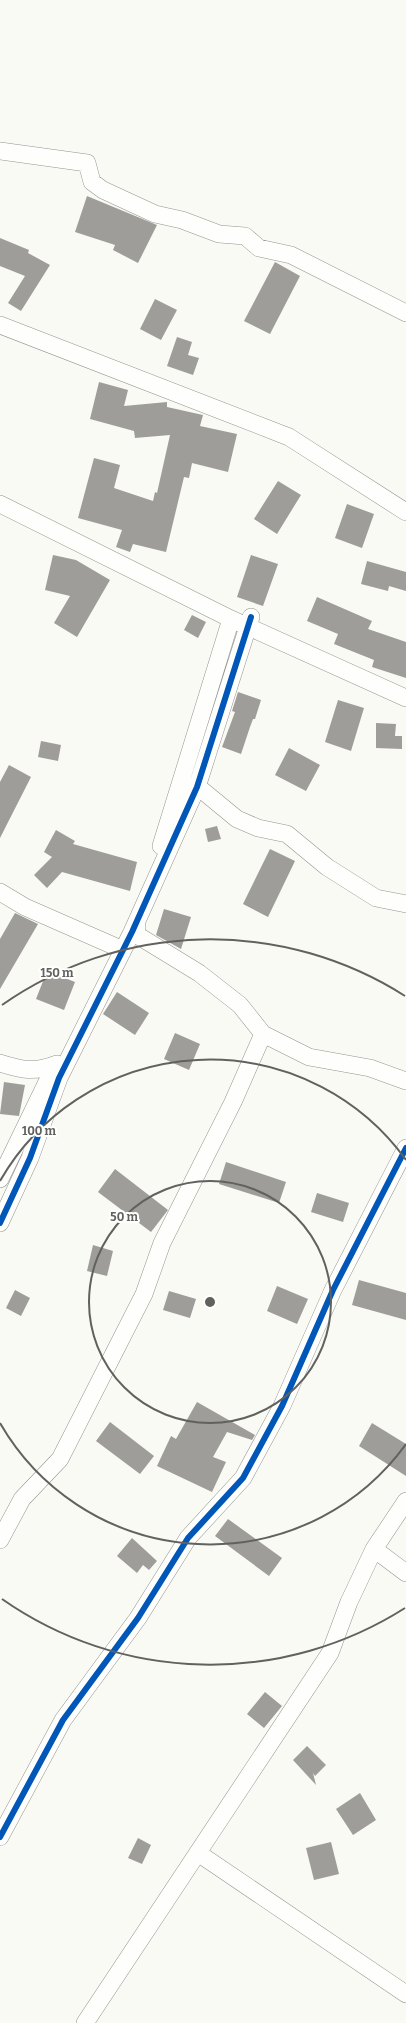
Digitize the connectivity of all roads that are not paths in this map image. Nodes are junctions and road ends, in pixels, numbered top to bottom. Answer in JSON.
{"nodes":[{"id":1,"x":0,"y":151,"type":"edge"},
{"id":2,"x":406,"y":313,"type":"edge"},
{"id":3,"x":0,"y":325,"type":"edge"},
{"id":4,"x":0,"y":504,"type":"edge"},
{"id":5,"x":406,"y":512,"type":"edge"},
{"id":6,"x":251,"y":617,"type":"dead end"},
{"id":7,"x":231,"y":619,"type":"junction"},
{"id":8,"x":406,"y":698,"type":"edge"},
{"id":9,"x":180,"y":784,"type":"junction"},
{"id":10,"x":0,"y":892,"type":"edge"},
{"id":11,"x":406,"y":904,"type":"edge"},
{"id":12,"x":134,"y":926,"type":"junction"},
{"id":13,"x":114,"y":946,"type":"junction"},
{"id":14,"x":263,"y":1034,"type":"junction"},
{"id":15,"x":0,"y":1063,"type":"edge"},
{"id":16,"x":57,"y":1064,"type":"junction"},
{"id":17,"x":406,"y":1081,"type":"edge"},
{"id":18,"x":406,"y":1148,"type":"edge"},
{"id":19,"x":0,"y":1179,"type":"edge"},
{"id":20,"x":0,"y":1223,"type":"edge"},
{"id":21,"x":406,"y":1501,"type":"edge"},
{"id":22,"x":0,"y":1540,"type":"edge"},
{"id":23,"x":374,"y":1549,"type":"junction"},
{"id":24,"x":406,"y":1572,"type":"edge"},
{"id":25,"x":0,"y":1837,"type":"edge"},
{"id":26,"x":198,"y":1853,"type":"junction"},
{"id":27,"x":406,"y":1994,"type":"edge"},
{"id":28,"x":85,"y":2023,"type":"edge"}],
"edges":[{"from":1,"to":2,"type":"street"},
{"from":3,"to":5,"type":"street"},
{"from":4,"to":7,"type":"street"},
{"from":6,"to":12,"type":"street"},
{"from":7,"to":8,"type":"street"},
{"from":7,"to":9,"type":"street"},
{"from":9,"to":11,"type":"street"},
{"from":9,"to":12,"type":"street"},
{"from":10,"to":13,"type":"street"},
{"from":12,"to":13,"type":"street"},
{"from":12,"to":14,"type":"street"},
{"from":12,"to":20,"type":"street"},
{"from":13,"to":16,"type":"street"},
{"from":14,"to":17,"type":"street"},
{"from":14,"to":22,"type":"street"},
{"from":15,"to":16,"type":"street"},
{"from":16,"to":19,"type":"street"},
{"from":18,"to":25,"type":"street"},
{"from":21,"to":23,"type":"street"},
{"from":23,"to":24,"type":"street"},
{"from":23,"to":26,"type":"street"},
{"from":26,"to":27,"type":"street"},
{"from":26,"to":28,"type":"street"}]}
